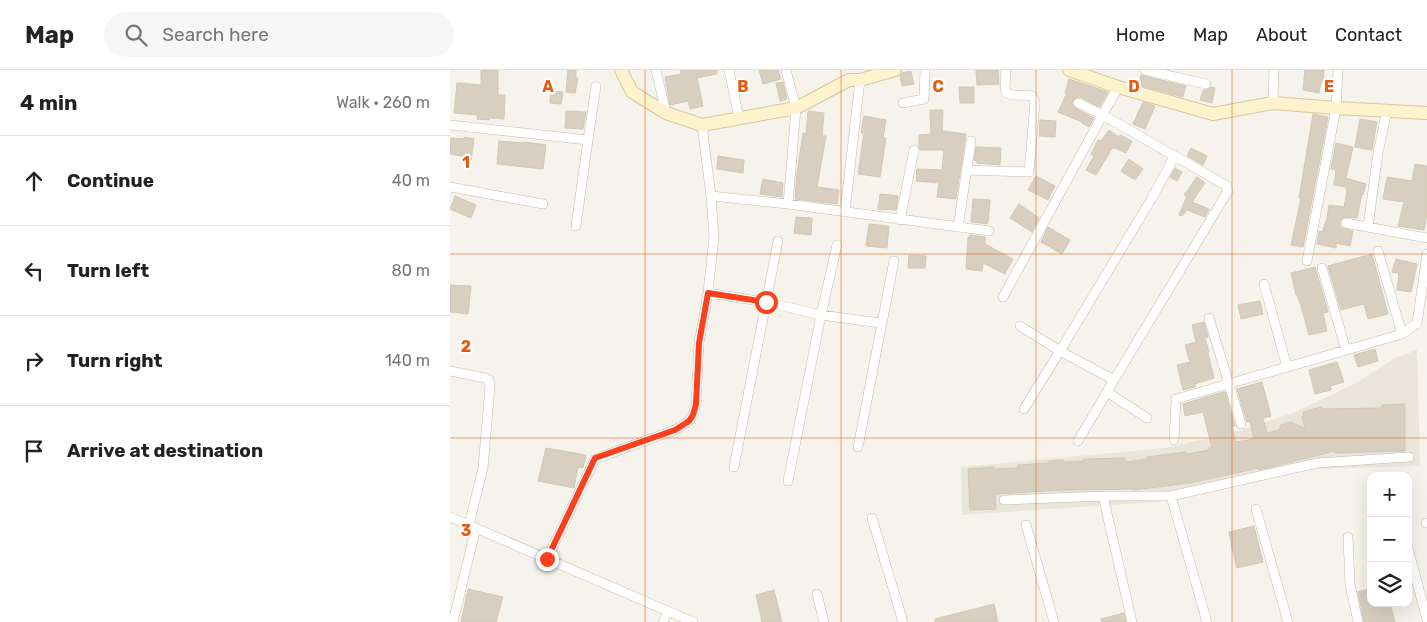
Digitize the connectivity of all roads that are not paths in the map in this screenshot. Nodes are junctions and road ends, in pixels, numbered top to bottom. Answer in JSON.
{"nodes":[{"id":1,"x":621,"y":70,"type":"edge"},
{"id":2,"x":656,"y":70,"type":"edge"},
{"id":3,"x":729,"y":70,"type":"edge"},
{"id":4,"x":786,"y":70,"type":"edge"},
{"id":5,"x":895,"y":70,"type":"edge"},
{"id":6,"x":925,"y":70,"type":"edge"},
{"id":7,"x":1006,"y":70,"type":"edge"},
{"id":8,"x":1068,"y":70,"type":"edge"},
{"id":9,"x":1145,"y":70,"type":"edge"},
{"id":10,"x":1274,"y":70,"type":"edge"},
{"id":11,"x":1338,"y":70,"type":"edge"},
{"id":12,"x":1087,"y":73,"type":"edge"},
{"id":13,"x":852,"y":76,"type":"edge"},
{"id":14,"x":1206,"y":84,"type":"dead end"},
{"id":15,"x":596,"y":86,"type":"dead end"},
{"id":16,"x":1118,"y":87,"type":"junction"},
{"id":17,"x":903,"y":103,"type":"dead end"},
{"id":18,"x":1273,"y":103,"type":"junction"},
{"id":19,"x":1078,"y":104,"type":"dead end"},
{"id":20,"x":796,"y":108,"type":"junction"},
{"id":21,"x":1336,"y":108,"type":"junction"},
{"id":22,"x":1387,"y":110,"type":"junction"},
{"id":23,"x":666,"y":113,"type":"junction"},
{"id":24,"x":1427,"y":113,"type":"edge"},
{"id":25,"x":1103,"y":115,"type":"junction"},
{"id":26,"x":739,"y":118,"type":"junction"},
{"id":27,"x":450,"y":125,"type":"edge"},
{"id":28,"x":702,"y":125,"type":"junction"},
{"id":29,"x":588,"y":140,"type":"junction"},
{"id":30,"x":972,"y":141,"type":"dead end"},
{"id":31,"x":914,"y":150,"type":"dead end"},
{"id":32,"x":1174,"y":157,"type":"junction"},
{"id":33,"x":967,"y":170,"type":"junction"},
{"id":34,"x":450,"y":187,"type":"edge"},
{"id":35,"x":710,"y":196,"type":"junction"},
{"id":36,"x":542,"y":204,"type":"dead end"},
{"id":37,"x":788,"y":204,"type":"junction"},
{"id":38,"x":845,"y":212,"type":"junction"},
{"id":39,"x":900,"y":220,"type":"junction"},
{"id":40,"x":1346,"y":223,"type":"dead end"},
{"id":41,"x":576,"y":226,"type":"dead end"},
{"id":42,"x":958,"y":227,"type":"junction"},
{"id":43,"x":1368,"y":227,"type":"junction"},
{"id":44,"x":989,"y":231,"type":"dead end"},
{"id":45,"x":1427,"y":238,"type":"edge"},
{"id":46,"x":778,"y":241,"type":"dead end"},
{"id":47,"x":837,"y":246,"type":"dead end"},
{"id":48,"x":1378,"y":251,"type":"dead end"},
{"id":49,"x":1427,"y":254,"type":"edge"},
{"id":50,"x":894,"y":261,"type":"dead end"},
{"id":51,"x":1307,"y":261,"type":"dead end"},
{"id":52,"x":1322,"y":268,"type":"dead end"},
{"id":53,"x":1264,"y":284,"type":"dead end"},
{"id":54,"x":708,"y":293,"type":"junction"},
{"id":55,"x":1003,"y":297,"type":"dead end"},
{"id":56,"x":766,"y":302,"type":"junction"},
{"id":57,"x":821,"y":315,"type":"junction"},
{"id":58,"x":1209,"y":318,"type":"dead end"},
{"id":59,"x":881,"y":323,"type":"junction"},
{"id":60,"x":1020,"y":326,"type":"dead end"},
{"id":61,"x":1402,"y":334,"type":"junction"},
{"id":62,"x":1346,"y":350,"type":"junction"},
{"id":63,"x":1060,"y":351,"type":"junction"},
{"id":64,"x":1287,"y":368,"type":"junction"},
{"id":65,"x":450,"y":371,"type":"edge"},
{"id":66,"x":1114,"y":380,"type":"junction"},
{"id":67,"x":1228,"y":383,"type":"junction"},
{"id":68,"x":1107,"y":392,"type":"junction"},
{"id":69,"x":1024,"y":409,"type":"dead end"},
{"id":70,"x":1147,"y":418,"type":"dead end"},
{"id":71,"x":1241,"y":424,"type":"dead end"},
{"id":72,"x":1174,"y":440,"type":"dead end"},
{"id":73,"x":1078,"y":441,"type":"dead end"},
{"id":74,"x":858,"y":447,"type":"dead end"},
{"id":75,"x":1409,"y":457,"type":"dead end"},
{"id":76,"x":734,"y":467,"type":"dead end"},
{"id":77,"x":788,"y":481,"type":"dead end"},
{"id":78,"x":1103,"y":496,"type":"junction"},
{"id":79,"x":1171,"y":496,"type":"junction"},
{"id":80,"x":1004,"y":500,"type":"dead end"},
{"id":81,"x":1256,"y":509,"type":"dead end"},
{"id":82,"x":450,"y":517,"type":"edge"},
{"id":83,"x":872,"y":518,"type":"dead end"},
{"id":84,"x":1026,"y":525,"type":"dead end"},
{"id":85,"x":473,"y":526,"type":"junction"},
{"id":86,"x":1348,"y":537,"type":"dead end"},
{"id":87,"x":547,"y":559,"type":"junction"},
{"id":88,"x":1412,"y":562,"type":"edge"},
{"id":89,"x":816,"y":594,"type":"dead end"},
{"id":90,"x":668,"y":611,"type":"junction"},
{"id":91,"x":680,"y":619,"type":"edge"},
{"id":92,"x":1427,"y":620,"type":"edge"},
{"id":93,"x":453,"y":622,"type":"edge"},
{"id":94,"x":664,"y":622,"type":"edge"},
{"id":95,"x":693,"y":622,"type":"edge"},
{"id":96,"x":824,"y":622,"type":"edge"},
{"id":97,"x":903,"y":622,"type":"edge"},
{"id":98,"x":1054,"y":622,"type":"edge"},
{"id":99,"x":1132,"y":622,"type":"edge"},
{"id":100,"x":1208,"y":622,"type":"edge"},
{"id":101,"x":1288,"y":622,"type":"edge"},
{"id":102,"x":1358,"y":622,"type":"edge"}],
"edges":[{"from":1,"to":23,"type":"street"},
{"from":2,"to":23,"type":"street"},
{"from":3,"to":26,"type":"street"},
{"from":4,"to":20,"type":"street"},
{"from":5,"to":13,"type":"street"},
{"from":6,"to":17,"type":"street"},
{"from":7,"to":33,"type":"street"},
{"from":8,"to":12,"type":"street"},
{"from":9,"to":14,"type":"street"},
{"from":10,"to":18,"type":"street"},
{"from":11,"to":21,"type":"street"},
{"from":12,"to":16,"type":"street"},
{"from":13,"to":20,"type":"street"},
{"from":13,"to":38,"type":"street"},
{"from":15,"to":29,"type":"street"},
{"from":16,"to":18,"type":"street"},
{"from":16,"to":25,"type":"street"},
{"from":18,"to":21,"type":"street"},
{"from":19,"to":25,"type":"street"},
{"from":20,"to":26,"type":"street"},
{"from":20,"to":37,"type":"street"},
{"from":21,"to":22,"type":"street"},
{"from":21,"to":51,"type":"street"},
{"from":22,"to":24,"type":"street"},
{"from":22,"to":43,"type":"street"},
{"from":23,"to":28,"type":"street"},
{"from":25,"to":32,"type":"street"},
{"from":25,"to":55,"type":"street"},
{"from":26,"to":28,"type":"street"},
{"from":27,"to":29,"type":"street"},
{"from":28,"to":35,"type":"street"},
{"from":29,"to":41,"type":"street"},
{"from":30,"to":33,"type":"street"},
{"from":31,"to":39,"type":"street"},
{"from":32,"to":63,"type":"street"},
{"from":32,"to":66,"type":"street"},
{"from":33,"to":42,"type":"street"},
{"from":34,"to":36,"type":"street"},
{"from":35,"to":37,"type":"street"},
{"from":35,"to":54,"type":"street"},
{"from":37,"to":38,"type":"street"},
{"from":38,"to":39,"type":"street"},
{"from":39,"to":42,"type":"street"},
{"from":40,"to":43,"type":"street"},
{"from":42,"to":44,"type":"street"},
{"from":43,"to":45,"type":"street"},
{"from":46,"to":56,"type":"street"},
{"from":47,"to":57,"type":"street"},
{"from":48,"to":61,"type":"street"},
{"from":49,"to":61,"type":"street"},
{"from":50,"to":59,"type":"street"},
{"from":52,"to":62,"type":"street"},
{"from":53,"to":64,"type":"street"},
{"from":54,"to":56,"type":"street"},
{"from":54,"to":87,"type":"street"},
{"from":56,"to":57,"type":"street"},
{"from":56,"to":76,"type":"street"},
{"from":57,"to":59,"type":"street"},
{"from":57,"to":77,"type":"street"},
{"from":58,"to":67,"type":"street"},
{"from":59,"to":74,"type":"street"},
{"from":60,"to":63,"type":"street"},
{"from":61,"to":62,"type":"street"},
{"from":62,"to":64,"type":"street"},
{"from":63,"to":66,"type":"street"},
{"from":63,"to":69,"type":"street"},
{"from":64,"to":67,"type":"street"},
{"from":65,"to":85,"type":"street"},
{"from":66,"to":68,"type":"street"},
{"from":67,"to":71,"type":"street"},
{"from":67,"to":72,"type":"street"},
{"from":68,"to":70,"type":"street"},
{"from":68,"to":73,"type":"street"},
{"from":75,"to":79,"type":"street"},
{"from":78,"to":79,"type":"street"},
{"from":78,"to":80,"type":"street"},
{"from":78,"to":99,"type":"street"},
{"from":79,"to":100,"type":"street"},
{"from":81,"to":101,"type":"street"},
{"from":82,"to":85,"type":"street"},
{"from":83,"to":97,"type":"street"},
{"from":84,"to":98,"type":"street"},
{"from":85,"to":87,"type":"street"},
{"from":85,"to":93,"type":"street"},
{"from":86,"to":102,"type":"street"},
{"from":87,"to":90,"type":"street"},
{"from":88,"to":92,"type":"street"},
{"from":89,"to":96,"type":"street"},
{"from":90,"to":91,"type":"street"},
{"from":90,"to":94,"type":"street"},
{"from":91,"to":95,"type":"street"}]}
